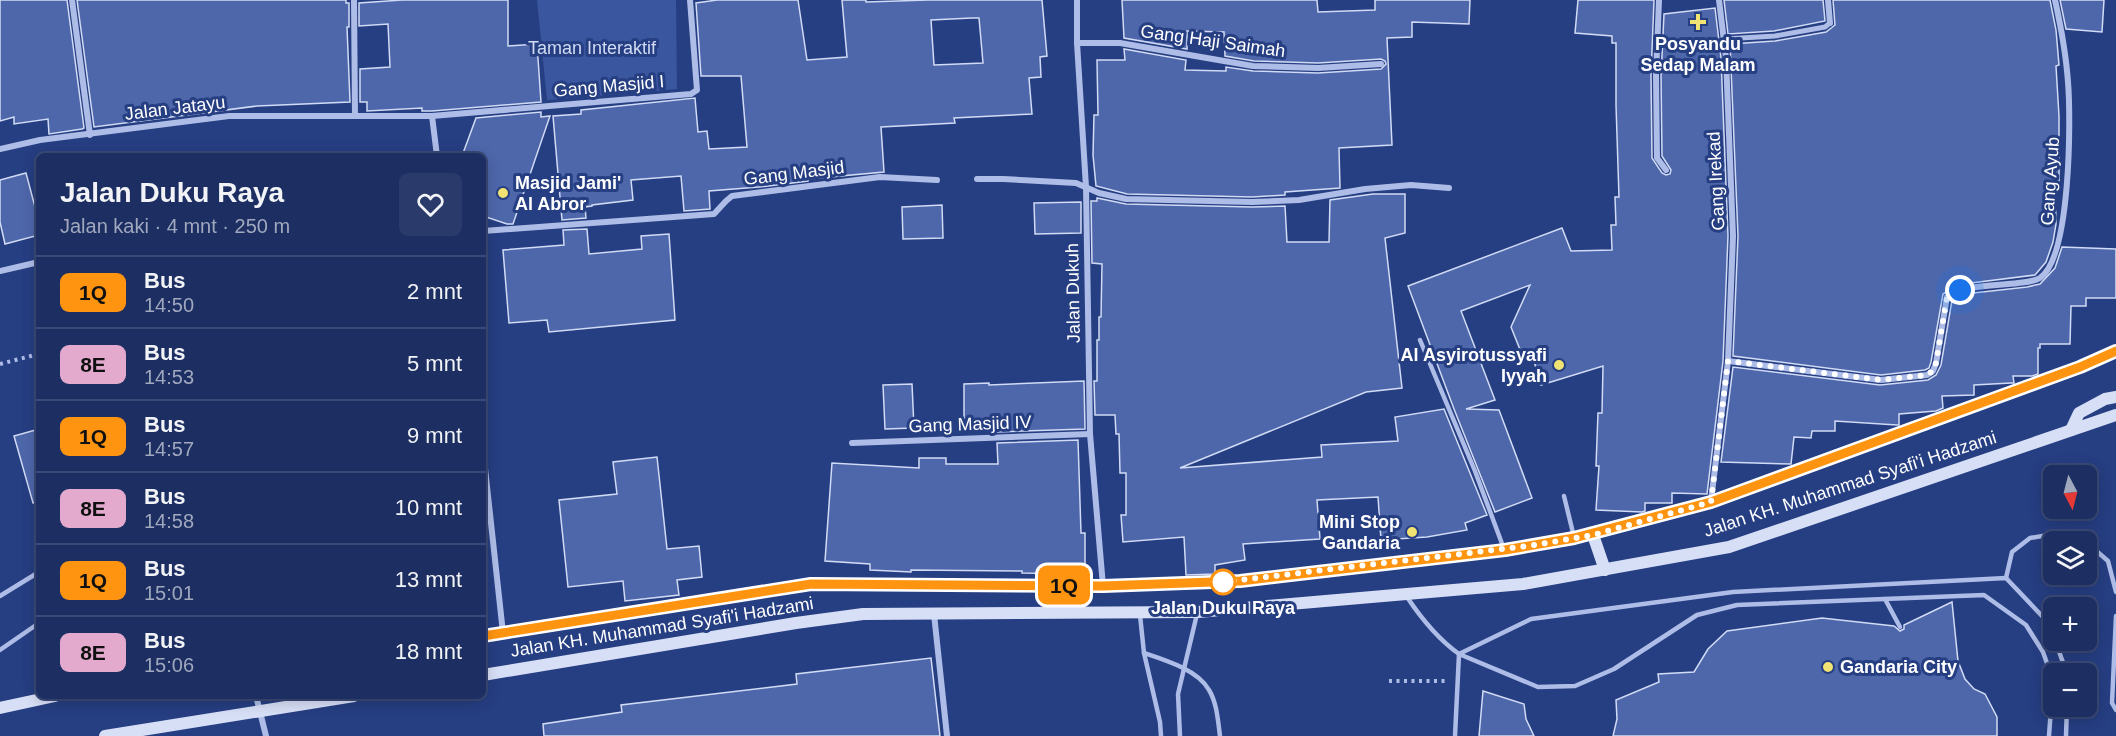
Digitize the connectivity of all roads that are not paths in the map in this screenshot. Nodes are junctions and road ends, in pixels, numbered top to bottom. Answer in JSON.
{"nodes":[{"id":1,"x":72,"y":0,"type":"edge"},
{"id":2,"x":354,"y":0,"type":"edge"},
{"id":3,"x":690,"y":0,"type":"edge"},
{"id":4,"x":1077,"y":0,"type":"edge"},
{"id":5,"x":1659,"y":0,"type":"edge"},
{"id":6,"x":1719,"y":0,"type":"edge"},
{"id":7,"x":1828,"y":0,"type":"edge"},
{"id":8,"x":2055,"y":0,"type":"edge"},
{"id":9,"x":1830,"y":23,"type":"joint"},
{"id":10,"x":1724,"y":39,"type":"junction"},
{"id":11,"x":1077,"y":43,"type":"junction"},
{"id":12,"x":1382,"y":64,"type":"dead end"},
{"id":13,"x":355,"y":116,"type":"junction"},
{"id":14,"x":432,"y":116,"type":"junction"},
{"id":15,"x":90,"y":135,"type":"junction"},
{"id":16,"x":0,"y":149,"type":"edge"},
{"id":17,"x":437,"y":153,"type":"edge"},
{"id":18,"x":1666,"y":170,"type":"dead end"},
{"id":19,"x":977,"y":179,"type":"dead end"},
{"id":20,"x":937,"y":180,"type":"dead end"},
{"id":21,"x":1086,"y":187,"type":"junction"},
{"id":22,"x":1449,"y":188,"type":"dead end"},
{"id":23,"x":486,"y":231,"type":"edge"},
{"id":24,"x":36,"y":263,"type":"edge"},
{"id":25,"x":0,"y":271,"type":"edge"},
{"id":26,"x":1420,"y":340,"type":"dead end"},
{"id":27,"x":2116,"y":351,"type":"edge"},
{"id":28,"x":1728,"y":361,"type":"junction"},
{"id":29,"x":2116,"y":397,"type":"edge"},
{"id":30,"x":2112,"y":418,"type":"edge"},
{"id":31,"x":2071,"y":430,"type":"junction"},
{"id":32,"x":1090,"y":434,"type":"junction"},
{"id":33,"x":852,"y":443,"type":"dead end"},
{"id":34,"x":486,"y":477,"type":"edge"},
{"id":35,"x":1564,"y":496,"type":"dead end"},
{"id":36,"x":1711,"y":502,"type":"junction"},
{"id":37,"x":1593,"y":535,"type":"junction"},
{"id":38,"x":2043,"y":536,"type":"edge"},
{"id":39,"x":1574,"y":538,"type":"junction"},
{"id":40,"x":1505,"y":550,"type":"junction"},
{"id":41,"x":2097,"y":552,"type":"edge"},
{"id":42,"x":1605,"y":570,"type":"junction"},
{"id":43,"x":36,"y":575,"type":"edge"},
{"id":44,"x":2006,"y":578,"type":"junction"},
{"id":45,"x":1103,"y":586,"type":"junction"},
{"id":46,"x":2116,"y":592,"type":"edge"},
{"id":47,"x":1405,"y":595,"type":"junction"},
{"id":48,"x":0,"y":596,"type":"edge"},
{"id":49,"x":1885,"y":599,"type":"junction"},
{"id":50,"x":1198,"y":612,"type":"junction"},
{"id":51,"x":1140,"y":613,"type":"junction"},
{"id":52,"x":934,"y":614,"type":"junction"},
{"id":53,"x":2116,"y":616,"type":"edge"},
{"id":54,"x":2043,"y":617,"type":"edge"},
{"id":55,"x":36,"y":625,"type":"edge"},
{"id":56,"x":1900,"y":627,"type":"dead end"},
{"id":57,"x":503,"y":633,"type":"junction"},
{"id":58,"x":486,"y":636,"type":"edge"},
{"id":59,"x":0,"y":650,"type":"edge"},
{"id":60,"x":1144,"y":653,"type":"junction"},
{"id":61,"x":1459,"y":654,"type":"junction"},
{"id":62,"x":1184,"y":667,"type":"junction"},
{"id":63,"x":486,"y":675,"type":"edge"},
{"id":64,"x":41,"y":699,"type":"edge"},
{"id":65,"x":257,"y":699,"type":"edge"},
{"id":66,"x":336,"y":699,"type":"edge"},
{"id":67,"x":0,"y":708,"type":"edge"},
{"id":68,"x":2116,"y":710,"type":"edge"},
{"id":69,"x":259,"y":712,"type":"junction"},
{"id":70,"x":2067,"y":717,"type":"edge"},
{"id":71,"x":105,"y":736,"type":"edge"},
{"id":72,"x":266,"y":736,"type":"edge"},
{"id":73,"x":947,"y":736,"type":"edge"},
{"id":74,"x":1161,"y":736,"type":"edge"},
{"id":75,"x":1180,"y":736,"type":"edge"},
{"id":76,"x":1220,"y":736,"type":"edge"},
{"id":77,"x":1455,"y":736,"type":"edge"},
{"id":78,"x":2049,"y":736,"type":"edge"},
{"id":79,"x":2066,"y":736,"type":"edge"}],
"edges":[{"from":1,"to":15,"type":"street"},
{"from":2,"to":13,"type":"street"},
{"from":3,"to":14,"type":"street","name":"Gang Masjid I"},
{"from":4,"to":11,"type":"street","name":"Jalan Dukuh"},
{"from":5,"to":18,"type":"street"},
{"from":6,"to":10,"type":"street","name":"Gang Irekad"},
{"from":7,"to":9,"type":"street"},
{"from":8,"to":28,"type":"street","name":"Gang Ayub"},
{"from":9,"to":10,"type":"street"},
{"from":10,"to":28,"type":"street","name":"Gang Irekad"},
{"from":11,"to":12,"type":"street","name":"Gang Haji Saimah"},
{"from":11,"to":21,"type":"street","name":"Jalan Dukuh"},
{"from":13,"to":14,"type":"street","name":"Jalan Jatayu"},
{"from":13,"to":15,"type":"street","name":"Jalan Jatayu"},
{"from":14,"to":17,"type":"street"},
{"from":15,"to":16,"type":"street","name":"Jalan Jatayu"},
{"from":19,"to":21,"type":"street"},
{"from":20,"to":23,"type":"street","name":"Gang Masjid"},
{"from":21,"to":22,"type":"street"},
{"from":21,"to":32,"type":"street","name":"Jalan Dukuh"},
{"from":24,"to":25,"type":"street"},
{"from":26,"to":40,"type":"lane"},
{"from":27,"to":36,"type":"main road","name":"Jalan KH. Muhammad Syafi'i Hadzami"},
{"from":28,"to":36,"type":"street","name":"Gang Irekad"},
{"from":29,"to":31,"type":"main road"},
{"from":30,"to":31,"type":"main road","name":"Jalan KH. Muhammad Syafi'i Hadzami"},
{"from":31,"to":42,"type":"main road","name":"Jalan KH. Muhammad Syafi'i Hadzami"},
{"from":32,"to":33,"type":"street","name":"Gang Masjid IV"},
{"from":32,"to":45,"type":"street","name":"Jalan Dukuh"},
{"from":34,"to":57,"type":"street"},
{"from":35,"to":39,"type":"lane"},
{"from":36,"to":37,"type":"main road","name":"Jalan KH. Muhammad Syafi'i Hadzami"},
{"from":37,"to":39,"type":"main road","name":"Jalan KH. Muhammad Syafi'i Hadzami"},
{"from":37,"to":42,"type":"main road"},
{"from":38,"to":44,"type":"lane"},
{"from":39,"to":40,"type":"main road","name":"Jalan KH. Muhammad Syafi'i Hadzami"},
{"from":40,"to":45,"type":"main road","name":"Jalan KH. Muhammad Syafi'i Hadzami"},
{"from":41,"to":46,"type":"lane"},
{"from":42,"to":47,"type":"main road","name":"Jalan KH. Muhammad Syafi'i Hadzami"},
{"from":43,"to":48,"type":"lane"},
{"from":44,"to":54,"type":"lane"},
{"from":44,"to":61,"type":"lane"},
{"from":45,"to":57,"type":"main road","name":"Jalan KH. Muhammad Syafi'i Hadzami"},
{"from":47,"to":50,"type":"main road","name":"Jalan KH. Muhammad Syafi'i Hadzami"},
{"from":47,"to":61,"type":"lane"},
{"from":49,"to":56,"type":"lane"},
{"from":49,"to":61,"type":"lane"},
{"from":49,"to":78,"type":"lane"},
{"from":50,"to":51,"type":"main road","name":"Jalan KH. Muhammad Syafi'i Hadzami"},
{"from":50,"to":62,"type":"lane"},
{"from":51,"to":52,"type":"main road","name":"Jalan KH. Muhammad Syafi'i Hadzami"},
{"from":51,"to":60,"type":"lane"},
{"from":52,"to":63,"type":"main road","name":"Jalan KH. Muhammad Syafi'i Hadzami"},
{"from":52,"to":73,"type":"street"},
{"from":53,"to":68,"type":"lane"},
{"from":55,"to":59,"type":"lane"},
{"from":57,"to":58,"type":"main road","name":"Jalan KH. Muhammad Syafi'i Hadzami"},
{"from":60,"to":62,"type":"lane"},
{"from":60,"to":74,"type":"lane"},
{"from":61,"to":77,"type":"lane"},
{"from":62,"to":75,"type":"lane"},
{"from":62,"to":76,"type":"lane"},
{"from":64,"to":67,"type":"main road"},
{"from":65,"to":69,"type":"street"},
{"from":66,"to":69,"type":"main road"},
{"from":69,"to":71,"type":"main road"},
{"from":69,"to":72,"type":"street"},
{"from":70,"to":79,"type":"lane"}]}
